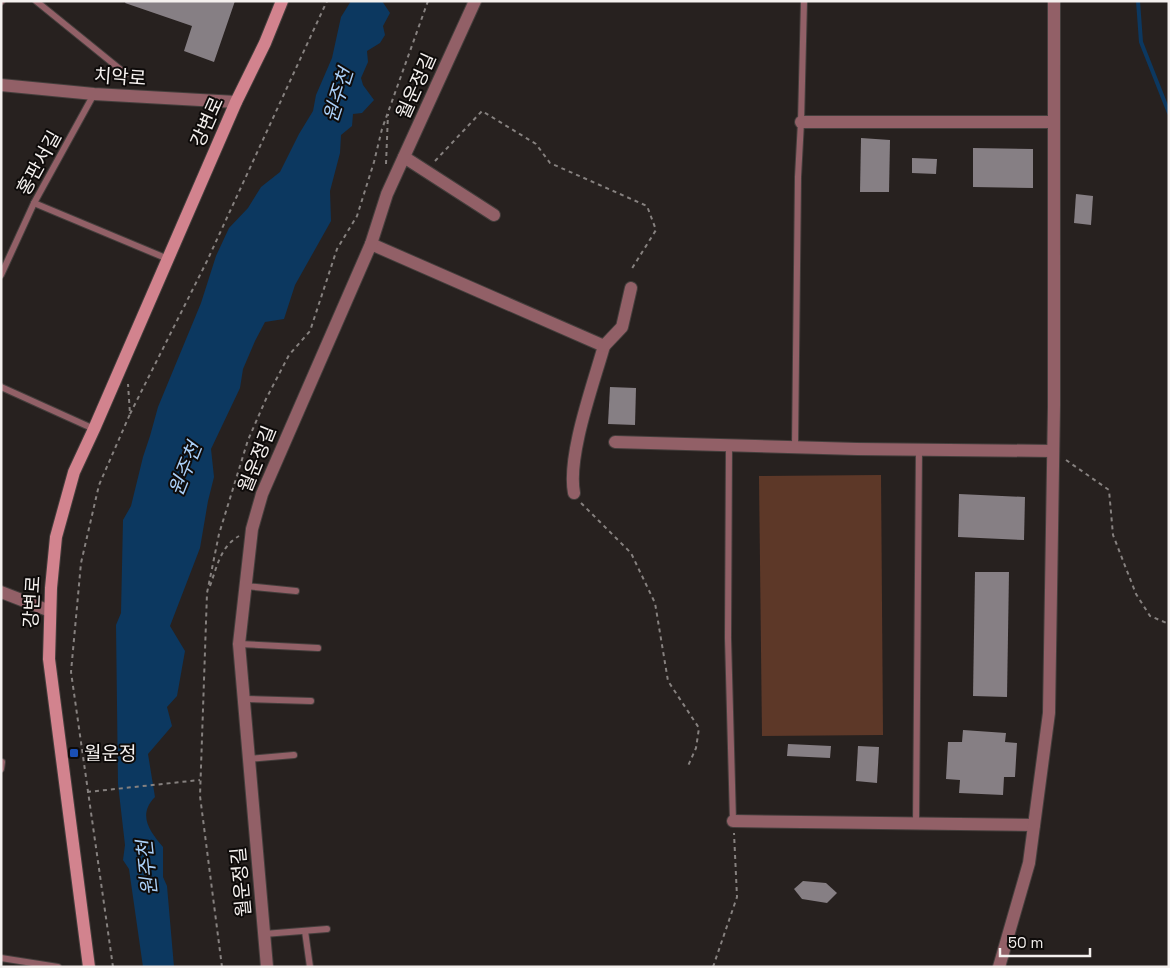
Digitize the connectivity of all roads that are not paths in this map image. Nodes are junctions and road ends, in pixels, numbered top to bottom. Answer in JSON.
{"nodes":[{"id":1,"x":36,"y":1,"type":"edge"},
{"id":2,"x":282,"y":1,"type":"edge"},
{"id":3,"x":474,"y":1,"type":"edge"},
{"id":4,"x":804,"y":1,"type":"edge"},
{"id":5,"x":1054,"y":1,"type":"edge"},
{"id":6,"x":126,"y":74,"type":"dead end"},
{"id":7,"x":1,"y":85,"type":"edge"},
{"id":8,"x":94,"y":94,"type":"junction"},
{"id":9,"x":236,"y":102,"type":"junction"},
{"id":10,"x":801,"y":122,"type":"junction"},
{"id":11,"x":1054,"y":122,"type":"junction"},
{"id":12,"x":404,"y":158,"type":"junction"},
{"id":13,"x":34,"y":203,"type":"junction"},
{"id":14,"x":494,"y":215,"type":"dead end"},
{"id":15,"x":371,"y":244,"type":"junction"},
{"id":16,"x":168,"y":259,"type":"junction"},
{"id":17,"x":1,"y":276,"type":"edge"},
{"id":18,"x":631,"y":288,"type":"dead end"},
{"id":19,"x":604,"y":346,"type":"junction"},
{"id":20,"x":1,"y":386,"type":"edge"},
{"id":21,"x":94,"y":430,"type":"junction"},
{"id":22,"x":615,"y":442,"type":"dead end"},
{"id":23,"x":728,"y":445,"type":"junction"},
{"id":24,"x":795,"y":447,"type":"junction"},
{"id":25,"x":919,"y":449,"type":"junction"},
{"id":26,"x":1053,"y":450,"type":"junction"},
{"id":27,"x":574,"y":493,"type":"road end"},
{"id":28,"x":245,"y":586,"type":"junction"},
{"id":29,"x":296,"y":591,"type":"dead end"},
{"id":30,"x":1,"y":592,"type":"edge"},
{"id":31,"x":50,"y":611,"type":"junction"},
{"id":32,"x":239,"y":644,"type":"junction"},
{"id":33,"x":318,"y":648,"type":"dead end"},
{"id":34,"x":244,"y":699,"type":"junction"},
{"id":35,"x":311,"y":700,"type":"dead end"},
{"id":36,"x":294,"y":755,"type":"dead end"},
{"id":37,"x":249,"y":758,"type":"junction"},
{"id":38,"x":733,"y":821,"type":"joint"},
{"id":39,"x":916,"y":825,"type":"junction"},
{"id":40,"x":1034,"y":826,"type":"junction"},
{"id":41,"x":327,"y":929,"type":"dead end"},
{"id":42,"x":306,"y":931,"type":"junction"},
{"id":43,"x":264,"y":934,"type":"junction"},
{"id":44,"x":1,"y":958,"type":"edge"},
{"id":45,"x":58,"y":967,"type":"edge"},
{"id":46,"x":89,"y":967,"type":"edge"},
{"id":47,"x":267,"y":967,"type":"edge"},
{"id":48,"x":310,"y":967,"type":"edge"},
{"id":49,"x":999,"y":967,"type":"edge"}],
"edges":[{"from":1,"to":6,"type":"lane"},
{"from":2,"to":9,"type":"street","name":"강변로"},
{"from":3,"to":12,"type":"street","name":"월운정길"},
{"from":4,"to":10,"type":"lane"},
{"from":5,"to":11,"type":"street"},
{"from":7,"to":8,"type":"street","name":"치악로"},
{"from":8,"to":9,"type":"street","name":"치악로"},
{"from":8,"to":13,"type":"lane","name":"홍판서길"},
{"from":9,"to":16,"type":"street","name":"강변로"},
{"from":10,"to":11,"type":"street"},
{"from":10,"to":24,"type":"lane"},
{"from":11,"to":26,"type":"street"},
{"from":12,"to":14,"type":"street"},
{"from":12,"to":15,"type":"street","name":"월운정길"},
{"from":13,"to":16,"type":"lane"},
{"from":13,"to":17,"type":"lane","name":"홍판서길"},
{"from":15,"to":19,"type":"street"},
{"from":15,"to":28,"type":"street","name":"월운정길"},
{"from":16,"to":21,"type":"street","name":"강변로"},
{"from":18,"to":19,"type":"street"},
{"from":19,"to":27,"type":"street"},
{"from":20,"to":21,"type":"lane"},
{"from":21,"to":31,"type":"street","name":"강변로"},
{"from":22,"to":23,"type":"street"},
{"from":23,"to":24,"type":"street"},
{"from":23,"to":38,"type":"lane"},
{"from":24,"to":25,"type":"street"},
{"from":25,"to":26,"type":"street"},
{"from":25,"to":39,"type":"lane"},
{"from":26,"to":40,"type":"street"},
{"from":28,"to":29,"type":"lane"},
{"from":28,"to":32,"type":"street","name":"월운정길"},
{"from":30,"to":31,"type":"street"},
{"from":31,"to":46,"type":"street","name":"강변로"},
{"from":32,"to":33,"type":"lane"},
{"from":32,"to":34,"type":"street","name":"월운정길"},
{"from":34,"to":35,"type":"lane"},
{"from":34,"to":37,"type":"street","name":"월운정길"},
{"from":36,"to":37,"type":"lane"},
{"from":37,"to":43,"type":"street","name":"월운정길"},
{"from":38,"to":39,"type":"street"},
{"from":39,"to":40,"type":"street"},
{"from":40,"to":49,"type":"street"},
{"from":41,"to":42,"type":"lane"},
{"from":42,"to":43,"type":"lane"},
{"from":42,"to":48,"type":"lane"},
{"from":43,"to":47,"type":"street","name":"월운정길"},
{"from":44,"to":45,"type":"lane"}]}
